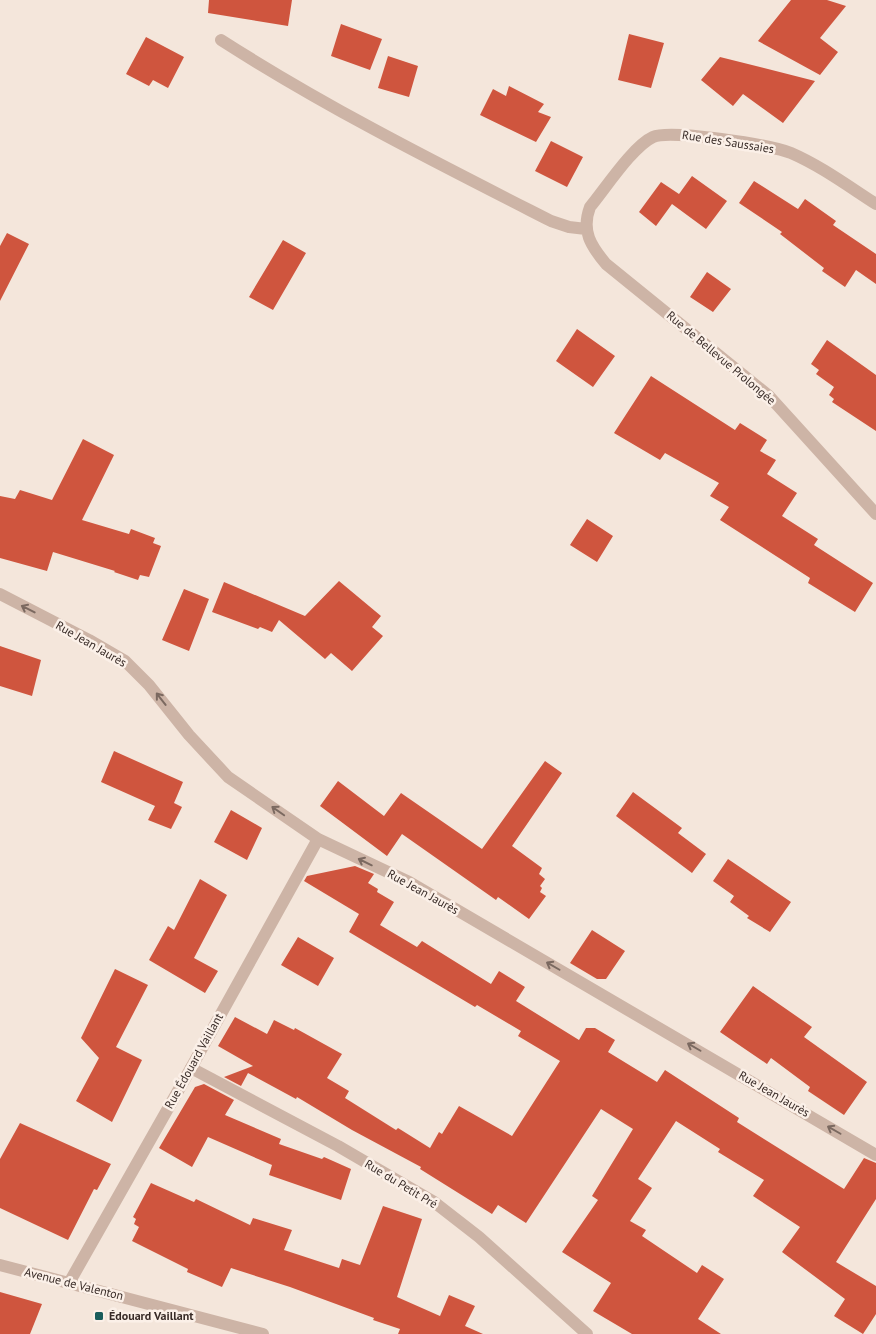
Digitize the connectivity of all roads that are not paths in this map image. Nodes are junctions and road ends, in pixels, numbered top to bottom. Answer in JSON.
{"nodes":[{"id":1,"x":221,"y":40,"type":"dead end"},
{"id":2,"x":876,"y":204,"type":"edge"},
{"id":3,"x":586,"y":229,"type":"junction"},
{"id":4,"x":876,"y":514,"type":"edge"},
{"id":5,"x":0,"y":594,"type":"edge"},
{"id":6,"x":318,"y":839,"type":"junction"},
{"id":7,"x":191,"y":1068,"type":"junction"},
{"id":8,"x":876,"y":1155,"type":"edge"},
{"id":9,"x":0,"y":1265,"type":"edge"},
{"id":10,"x":69,"y":1283,"type":"junction"},
{"id":11,"x":241,"y":1331,"type":"edge"},
{"id":12,"x":263,"y":1334,"type":"edge"},
{"id":13,"x":587,"y":1334,"type":"edge"}],
"edges":[{"from":1,"to":3,"type":"street"},
{"from":2,"to":3,"type":"street","name":"Rue des Saussaies"},
{"from":3,"to":4,"type":"street","name":"Rue de Bellevue Prolongée"},
{"from":6,"to":5,"type":"street","name":"Rue Jean Jaurès","one_way":true},
{"from":6,"to":7,"type":"street","name":"Rue Édouard Vaillant"},
{"from":8,"to":6,"type":"street","name":"Rue Jean Jaurès","one_way":true},
{"from":7,"to":10,"type":"street","name":"Rue Édouard Vaillant"},
{"from":7,"to":13,"type":"street","name":"Rue du Petit Pré"},
{"from":9,"to":10,"type":"street","name":"Avenue de Valenton"},
{"from":10,"to":11,"type":"street","name":"Avenue de Valenton"},
{"from":11,"to":12,"type":"street","name":"Avenue de Valenton"}]}
